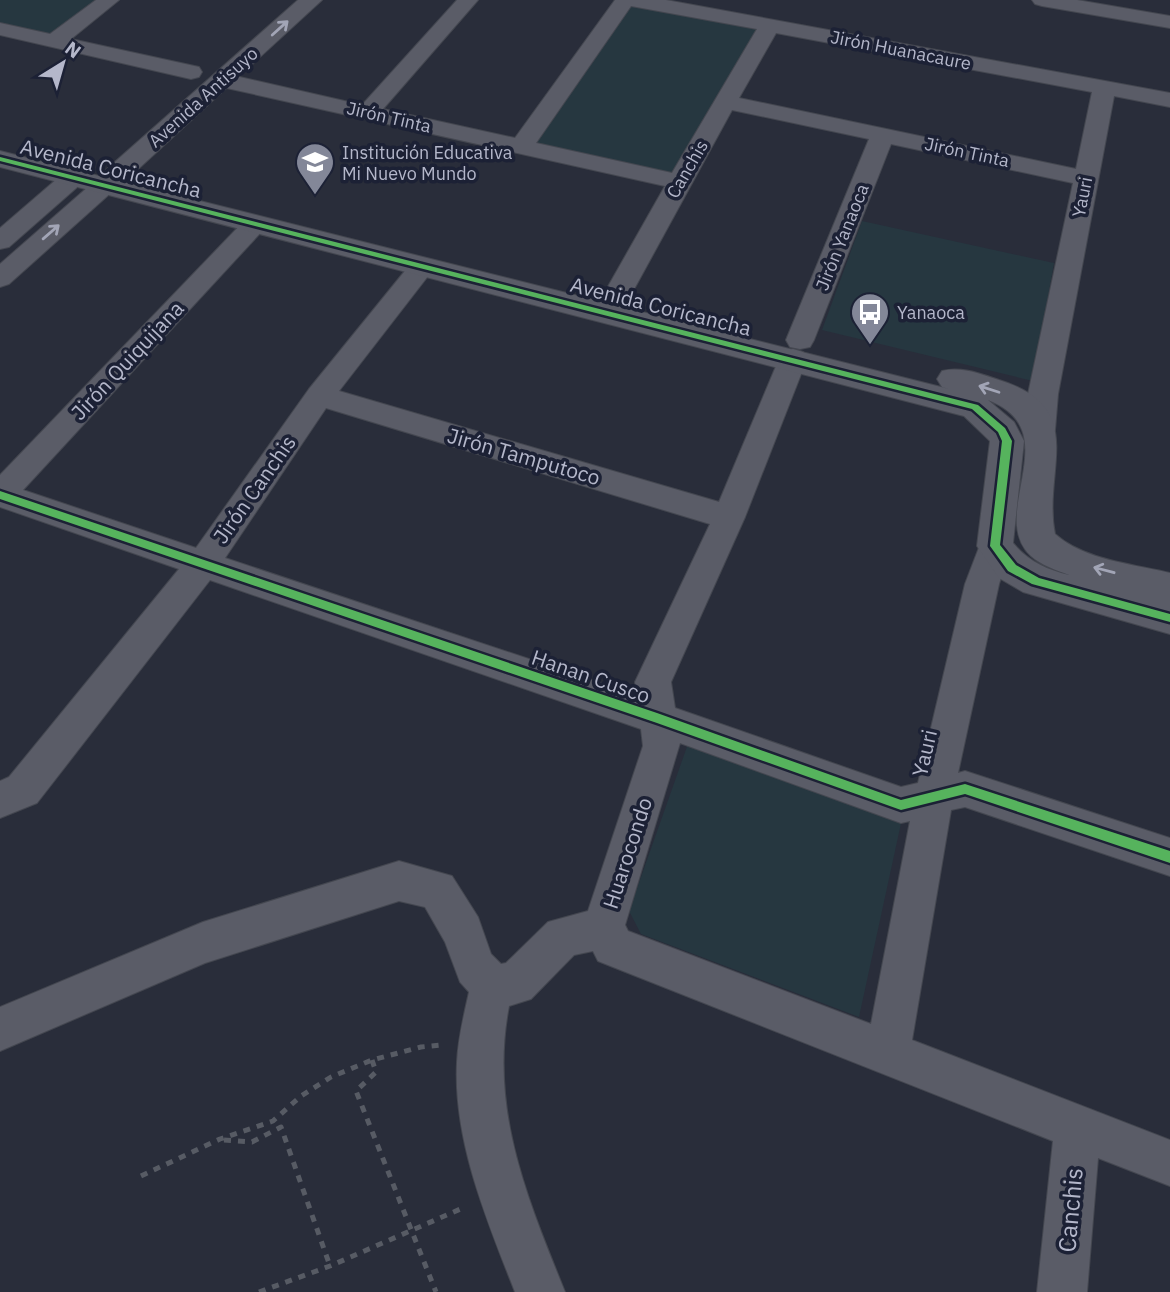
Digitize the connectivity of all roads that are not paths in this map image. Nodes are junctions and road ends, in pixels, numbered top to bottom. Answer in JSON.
{"nodes":[{"id":1,"x":109,"y":0,"type":"edge"},
{"id":2,"x":311,"y":0,"type":"edge"},
{"id":3,"x":468,"y":0,"type":"edge"},
{"id":4,"x":625,"y":0,"type":"edge"},
{"id":5,"x":633,"y":0,"type":"edge"},
{"id":6,"x":1042,"y":0,"type":"edge"},
{"id":7,"x":1170,"y":22,"type":"edge"},
{"id":8,"x":769,"y":26,"type":"junction"},
{"id":9,"x":0,"y":29,"type":"edge"},
{"id":10,"x":54,"y":41,"type":"junction"},
{"id":11,"x":212,"y":54,"type":"dead end"},
{"id":12,"x":191,"y":72,"type":"junction"},
{"id":13,"x":222,"y":80,"type":"junction"},
{"id":14,"x":1104,"y":88,"type":"junction"},
{"id":15,"x":171,"y":90,"type":"dead end"},
{"id":16,"x":1170,"y":100,"type":"edge"},
{"id":17,"x":725,"y":102,"type":"junction"},
{"id":18,"x":367,"y":113,"type":"junction"},
{"id":19,"x":883,"y":134,"type":"junction"},
{"id":20,"x":0,"y":142,"type":"edge"},
{"id":21,"x":521,"y":147,"type":"junction"},
{"id":22,"x":0,"y":159,"type":"edge"},
{"id":23,"x":97,"y":170,"type":"junction"},
{"id":24,"x":1086,"y":178,"type":"junction"},
{"id":25,"x":678,"y":182,"type":"junction"},
{"id":26,"x":254,"y":225,"type":"junction"},
{"id":27,"x":0,"y":241,"type":"edge"},
{"id":28,"x":422,"y":267,"type":"junction"},
{"id":29,"x":0,"y":278,"type":"edge"},
{"id":30,"x":612,"y":304,"type":"junction"},
{"id":31,"x":797,"y":350,"type":"junction"},
{"id":32,"x":319,"y":396,"type":"junction"},
{"id":33,"x":1040,"y":430,"type":"junction"},
{"id":34,"x":0,"y":495,"type":"edge"},
{"id":35,"x":729,"y":517,"type":"junction"},
{"id":36,"x":995,"y":546,"type":"junction"},
{"id":37,"x":202,"y":565,"type":"junction"},
{"id":38,"x":1170,"y":588,"type":"edge"},
{"id":39,"x":1170,"y":618,"type":"edge"},
{"id":40,"x":657,"y":718,"type":"junction"},
{"id":41,"x":934,"y":797,"type":"junction"},
{"id":42,"x":0,"y":800,"type":"edge"},
{"id":43,"x":1170,"y":857,"type":"edge"},
{"id":44,"x":603,"y":928,"type":"junction"},
{"id":45,"x":492,"y":986,"type":"junction"},
{"id":46,"x":0,"y":1028,"type":"edge"},
{"id":47,"x":888,"y":1053,"type":"junction"},
{"id":48,"x":1077,"y":1127,"type":"junction"},
{"id":49,"x":1170,"y":1163,"type":"edge"},
{"id":50,"x":540,"y":1292,"type":"edge"},
{"id":51,"x":1062,"y":1292,"type":"edge"}],
"edges":[{"from":1,"to":10,"type":"street"},
{"from":13,"to":2,"type":"street","name":"Avenida Antisuyo","one_way":true},
{"from":3,"to":18,"type":"street"},
{"from":4,"to":21,"type":"street"},
{"from":5,"to":8,"type":"street","name":"Jirón Huanacaure"},
{"from":6,"to":7,"type":"street"},
{"from":8,"to":14,"type":"street","name":"Jirón Huanacaure"},
{"from":8,"to":17,"type":"street","name":"Canchis"},
{"from":9,"to":10,"type":"street"},
{"from":10,"to":12,"type":"street"},
{"from":11,"to":12,"type":"street","name":"Avenida Antisuyo"},
{"from":12,"to":15,"type":"street","name":"Avenida Antisuyo"},
{"from":13,"to":18,"type":"street","name":"Jirón Tinta"},
{"from":13,"to":23,"type":"street","name":"Avenida Antisuyo"},
{"from":14,"to":16,"type":"street","name":"Jirón Huanacaure"},
{"from":14,"to":24,"type":"street","name":"Yauri"},
{"from":17,"to":19,"type":"street","name":"Jirón Tinta"},
{"from":17,"to":25,"type":"street","name":"Canchis"},
{"from":18,"to":21,"type":"street","name":"Jirón Tinta"},
{"from":19,"to":24,"type":"street","name":"Jirón Tinta"},
{"from":19,"to":31,"type":"street","name":"Jirón Yanaoca"},
{"from":20,"to":23,"type":"street","name":"Avenida Coricancha"},
{"from":21,"to":25,"type":"street","name":"Jirón Tinta"},
{"from":22,"to":23,"type":"street","name":"Avenida Coricancha"},
{"from":23,"to":26,"type":"street","name":"Avenida Coricancha"},
{"from":23,"to":27,"type":"street","name":"Avenida Antisuyo"},
{"from":29,"to":23,"type":"street","name":"Avenida Antisuyo","one_way":true},
{"from":23,"to":30,"type":"street","name":"Avenida Coricancha"},
{"from":24,"to":33,"type":"street","name":"Yauri"},
{"from":25,"to":30,"type":"street","name":"Canchis"},
{"from":26,"to":28,"type":"street","name":"Avenida Coricancha"},
{"from":26,"to":34,"type":"street","name":"Jirón Quiquijana"},
{"from":28,"to":30,"type":"street","name":"Avenida Coricancha"},
{"from":28,"to":32,"type":"street","name":"Jirón Canchis"},
{"from":30,"to":31,"type":"street","name":"Avenida Coricancha"},
{"from":33,"to":31,"type":"street","name":"Avenida Coricancha","one_way":true},
{"from":31,"to":35,"type":"street","name":"Huarocondo"},
{"from":31,"to":36,"type":"street","name":"Avenida Coricancha"},
{"from":32,"to":35,"type":"street","name":"Jirón Tamputoco"},
{"from":32,"to":37,"type":"street","name":"Jirón Canchis"},
{"from":38,"to":33,"type":"street","one_way":true},
{"from":34,"to":37,"type":"street","name":"Hanan Cusco"},
{"from":35,"to":40,"type":"street","name":"Huarocondo"},
{"from":36,"to":39,"type":"street"},
{"from":36,"to":41,"type":"street","name":"Yauri"},
{"from":37,"to":40,"type":"street","name":"Hanan Cusco"},
{"from":37,"to":42,"type":"street","name":"Jirón Canchis"},
{"from":40,"to":41,"type":"street","name":"Hanan Cusco"},
{"from":40,"to":44,"type":"street","name":"Huarocondo"},
{"from":41,"to":43,"type":"street","name":"Hanan Cusco"},
{"from":41,"to":47,"type":"street","name":"Yauri"},
{"from":44,"to":45,"type":"street"},
{"from":44,"to":47,"type":"street","name":"Huarocondo"},
{"from":45,"to":46,"type":"street"},
{"from":45,"to":50,"type":"street"},
{"from":47,"to":48,"type":"street","name":"Huarocondo"},
{"from":48,"to":49,"type":"street","name":"Huarocondo"},
{"from":48,"to":51,"type":"street","name":"Canchis"}]}
